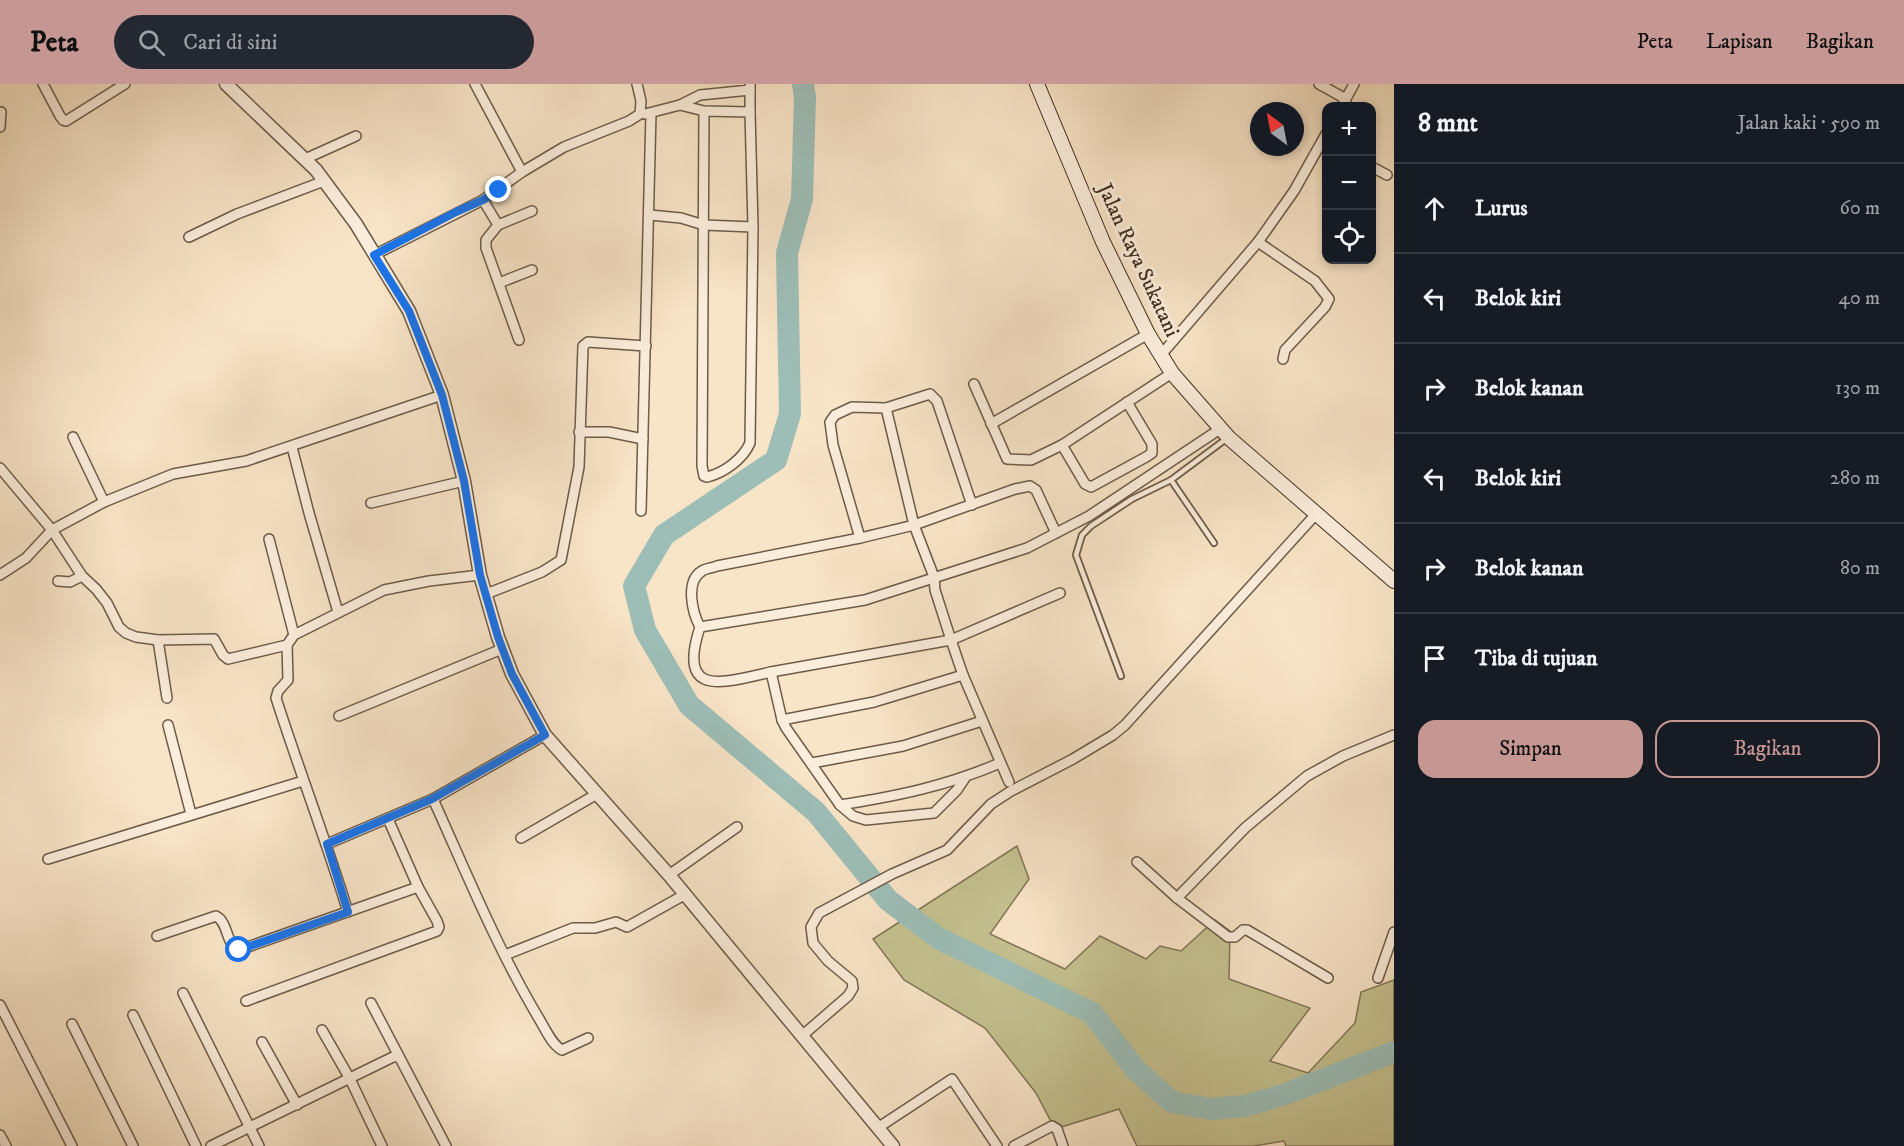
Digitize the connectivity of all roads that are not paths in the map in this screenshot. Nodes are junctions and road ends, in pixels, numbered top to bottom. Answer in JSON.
{"nodes":[{"id":1,"x":43,"y":84,"type":"edge"},
{"id":2,"x":125,"y":84,"type":"edge"},
{"id":3,"x":226,"y":84,"type":"edge"},
{"id":4,"x":474,"y":84,"type":"edge"},
{"id":5,"x":637,"y":84,"type":"edge"},
{"id":6,"x":697,"y":84,"type":"edge"},
{"id":7,"x":1037,"y":84,"type":"edge"},
{"id":8,"x":1319,"y":84,"type":"edge"},
{"id":9,"x":1354,"y":84,"type":"edge"},
{"id":10,"x":750,"y":87,"type":"edge"},
{"id":11,"x":700,"y":95,"type":"junction"},
{"id":12,"x":1343,"y":102,"type":"edge"},
{"id":13,"x":1345,"y":102,"type":"edge"},
{"id":14,"x":680,"y":105,"type":"junction"},
{"id":15,"x":704,"y":111,"type":"junction"},
{"id":16,"x":1,"y":112,"type":"edge"},
{"id":17,"x":750,"y":112,"type":"junction"},
{"id":18,"x":651,"y":113,"type":"junction"},
{"id":19,"x":640,"y":114,"type":"junction"},
{"id":20,"x":0,"y":127,"type":"edge"},
{"id":21,"x":356,"y":136,"type":"dead end"},
{"id":22,"x":1322,"y":145,"type":"edge"},
{"id":23,"x":304,"y":159,"type":"junction"},
{"id":24,"x":1376,"y":170,"type":"edge"},
{"id":25,"x":522,"y":172,"type":"junction"},
{"id":26,"x":1387,"y":175,"type":"dead end"},
{"id":27,"x":324,"y":181,"type":"junction"},
{"id":28,"x":483,"y":200,"type":"junction"},
{"id":29,"x":532,"y":211,"type":"dead end"},
{"id":30,"x":650,"y":215,"type":"junction"},
{"id":31,"x":498,"y":225,"type":"junction"},
{"id":32,"x":704,"y":225,"type":"junction"},
{"id":33,"x":753,"y":227,"type":"junction"},
{"id":34,"x":189,"y":237,"type":"dead end"},
{"id":35,"x":1258,"y":242,"type":"junction"},
{"id":36,"x":374,"y":255,"type":"junction"},
{"id":37,"x":532,"y":270,"type":"dead end"},
{"id":38,"x":499,"y":283,"type":"junction"},
{"id":39,"x":1148,"y":334,"type":"junction"},
{"id":40,"x":519,"y":340,"type":"dead end"},
{"id":41,"x":646,"y":346,"type":"junction"},
{"id":42,"x":1161,"y":355,"type":"junction"},
{"id":43,"x":1283,"y":359,"type":"dead end"},
{"id":44,"x":1172,"y":373,"type":"junction"},
{"id":45,"x":974,"y":384,"type":"dead end"},
{"id":46,"x":442,"y":395,"type":"junction"},
{"id":47,"x":1127,"y":402,"type":"junction"},
{"id":48,"x":886,"y":408,"type":"junction"},
{"id":49,"x":991,"y":424,"type":"junction"},
{"id":50,"x":579,"y":432,"type":"junction"},
{"id":51,"x":1224,"y":433,"type":"junction"},
{"id":52,"x":73,"y":437,"type":"dead end"},
{"id":53,"x":643,"y":439,"type":"junction"},
{"id":54,"x":1062,"y":445,"type":"junction"},
{"id":55,"x":292,"y":447,"type":"junction"},
{"id":56,"x":0,"y":468,"type":"edge"},
{"id":57,"x":1171,"y":480,"type":"junction"},
{"id":58,"x":464,"y":481,"type":"junction"},
{"id":59,"x":104,"y":502,"type":"junction"},
{"id":60,"x":371,"y":502,"type":"dead end"},
{"id":61,"x":972,"y":505,"type":"junction"},
{"id":62,"x":641,"y":511,"type":"dead end"},
{"id":63,"x":1316,"y":514,"type":"junction"},
{"id":64,"x":914,"y":525,"type":"junction"},
{"id":65,"x":52,"y":530,"type":"junction"},
{"id":66,"x":1056,"y":533,"type":"junction"},
{"id":67,"x":860,"y":538,"type":"junction"},
{"id":68,"x":269,"y":539,"type":"dead end"},
{"id":69,"x":1214,"y":543,"type":"dead end"},
{"id":70,"x":0,"y":575,"type":"edge"},
{"id":71,"x":480,"y":575,"type":"junction"},
{"id":72,"x":82,"y":576,"type":"junction"},
{"id":73,"x":934,"y":577,"type":"junction"},
{"id":74,"x":1394,"y":581,"type":"edge"},
{"id":75,"x":58,"y":582,"type":"dead end"},
{"id":76,"x":1060,"y":593,"type":"dead end"},
{"id":77,"x":486,"y":594,"type":"junction"},
{"id":78,"x":338,"y":612,"type":"junction"},
{"id":79,"x":700,"y":627,"type":"junction"},
{"id":80,"x":294,"y":635,"type":"junction"},
{"id":81,"x":158,"y":640,"type":"junction"},
{"id":82,"x":951,"y":640,"type":"junction"},
{"id":83,"x":286,"y":645,"type":"junction"},
{"id":84,"x":502,"y":649,"type":"junction"},
{"id":85,"x":771,"y":672,"type":"junction"},
{"id":86,"x":963,"y":675,"type":"junction"},
{"id":87,"x":1121,"y":676,"type":"dead end"},
{"id":88,"x":167,"y":698,"type":"dead end"},
{"id":89,"x":339,"y":716,"type":"dead end"},
{"id":90,"x":782,"y":720,"type":"junction"},
{"id":91,"x":982,"y":721,"type":"junction"},
{"id":92,"x":168,"y":725,"type":"dead end"},
{"id":93,"x":545,"y":735,"type":"junction"},
{"id":94,"x":1394,"y":735,"type":"edge"},
{"id":95,"x":812,"y":763,"type":"junction"},
{"id":96,"x":1000,"y":763,"type":"junction"},
{"id":97,"x":965,"y":778,"type":"junction"},
{"id":98,"x":303,"y":780,"type":"junction"},
{"id":99,"x":1009,"y":782,"type":"dead end"},
{"id":100,"x":597,"y":794,"type":"junction"},
{"id":101,"x":432,"y":799,"type":"junction"},
{"id":102,"x":840,"y":805,"type":"junction"},
{"id":103,"x":191,"y":814,"type":"junction"},
{"id":104,"x":388,"y":819,"type":"junction"},
{"id":105,"x":737,"y":827,"type":"dead end"},
{"id":106,"x":521,"y":838,"type":"dead end"},
{"id":107,"x":327,"y":844,"type":"junction"},
{"id":108,"x":48,"y":859,"type":"dead end"},
{"id":109,"x":1137,"y":862,"type":"dead end"},
{"id":110,"x":669,"y":875,"type":"junction"},
{"id":111,"x":418,"y":887,"type":"junction"},
{"id":112,"x":684,"y":895,"type":"junction"},
{"id":113,"x":1177,"y":898,"type":"junction"},
{"id":114,"x":348,"y":912,"type":"junction"},
{"id":115,"x":1394,"y":932,"type":"edge"},
{"id":116,"x":157,"y":936,"type":"dead end"},
{"id":117,"x":505,"y":955,"type":"junction"},
{"id":118,"x":1328,"y":978,"type":"dead end"},
{"id":119,"x":1378,"y":978,"type":"dead end"},
{"id":120,"x":183,"y":993,"type":"dead end"},
{"id":121,"x":246,"y":1002,"type":"dead end"},
{"id":122,"x":371,"y":1003,"type":"dead end"},
{"id":123,"x":0,"y":1005,"type":"edge"},
{"id":124,"x":133,"y":1015,"type":"dead end"},
{"id":125,"x":72,"y":1024,"type":"dead end"},
{"id":126,"x":10,"y":1026,"type":"junction"},
{"id":127,"x":322,"y":1030,"type":"dead end"},
{"id":128,"x":0,"y":1031,"type":"edge"},
{"id":129,"x":803,"y":1035,"type":"junction"},
{"id":130,"x":588,"y":1038,"type":"dead end"},
{"id":131,"x":262,"y":1042,"type":"dead end"},
{"id":132,"x":398,"y":1057,"type":"junction"},
{"id":133,"x":350,"y":1079,"type":"junction"},
{"id":134,"x":297,"y":1105,"type":"junction"},
{"id":135,"x":249,"y":1127,"type":"junction"},
{"id":136,"x":879,"y":1127,"type":"junction"},
{"id":137,"x":0,"y":1135,"type":"edge"},
{"id":138,"x":887,"y":1145,"type":"edge"},
{"id":139,"x":6,"y":1146,"type":"edge"},
{"id":140,"x":72,"y":1146,"type":"edge"},
{"id":141,"x":133,"y":1146,"type":"edge"},
{"id":142,"x":196,"y":1146,"type":"edge"},
{"id":143,"x":211,"y":1146,"type":"edge"},
{"id":144,"x":259,"y":1146,"type":"edge"},
{"id":145,"x":382,"y":1146,"type":"edge"},
{"id":146,"x":446,"y":1146,"type":"edge"},
{"id":147,"x":997,"y":1146,"type":"edge"},
{"id":148,"x":1014,"y":1146,"type":"edge"},
{"id":149,"x":1063,"y":1146,"type":"edge"}],
"edges":[{"from":1,"to":2,"type":"street"},
{"from":3,"to":23,"type":"street"},
{"from":4,"to":25,"type":"street"},
{"from":5,"to":19,"type":"street"},
{"from":6,"to":11,"type":"street"},
{"from":7,"to":39,"type":"main road","name":"Jalan Raya Sukatani"},
{"from":8,"to":12,"type":"street"},
{"from":9,"to":13,"type":"street"},
{"from":10,"to":11,"type":"street"},
{"from":10,"to":17,"type":"street"},
{"from":11,"to":14,"type":"street"},
{"from":14,"to":15,"type":"street"},
{"from":14,"to":18,"type":"street"},
{"from":15,"to":17,"type":"street"},
{"from":15,"to":32,"type":"street"},
{"from":16,"to":20,"type":"street"},
{"from":17,"to":33,"type":"street"},
{"from":18,"to":19,"type":"street"},
{"from":18,"to":30,"type":"street"},
{"from":19,"to":25,"type":"street"},
{"from":21,"to":23,"type":"street"},
{"from":22,"to":35,"type":"street"},
{"from":23,"to":27,"type":"street"},
{"from":24,"to":26,"type":"street"},
{"from":25,"to":28,"type":"street"},
{"from":27,"to":34,"type":"street"},
{"from":27,"to":36,"type":"street"},
{"from":28,"to":31,"type":"street"},
{"from":28,"to":36,"type":"street"},
{"from":29,"to":31,"type":"street"},
{"from":30,"to":32,"type":"street"},
{"from":30,"to":41,"type":"street"},
{"from":31,"to":38,"type":"street"},
{"from":32,"to":33,"type":"street"},
{"from":32,"to":33,"type":"street"},
{"from":35,"to":42,"type":"street"},
{"from":35,"to":43,"type":"street"},
{"from":36,"to":46,"type":"street"},
{"from":37,"to":38,"type":"street"},
{"from":38,"to":40,"type":"street"},
{"from":39,"to":42,"type":"main road","name":"Jalan Raya Sukatani"},
{"from":39,"to":49,"type":"street"},
{"from":41,"to":50,"type":"street"},
{"from":41,"to":53,"type":"street"},
{"from":42,"to":44,"type":"main road","name":"Jalan Raya Sukatani"},
{"from":44,"to":47,"type":"street"},
{"from":44,"to":51,"type":"main road","name":"Jalan Raya Sukatani"},
{"from":45,"to":49,"type":"street"},
{"from":46,"to":55,"type":"street"},
{"from":46,"to":58,"type":"street"},
{"from":47,"to":54,"type":"street"},
{"from":47,"to":54,"type":"street"},
{"from":48,"to":61,"type":"street"},
{"from":48,"to":64,"type":"street"},
{"from":48,"to":67,"type":"street"},
{"from":49,"to":54,"type":"street"},
{"from":50,"to":53,"type":"street"},
{"from":50,"to":77,"type":"street"},
{"from":51,"to":57,"type":"lane"},
{"from":51,"to":63,"type":"main road","name":"Jalan Raya Sukatani"},
{"from":51,"to":66,"type":"street"},
{"from":52,"to":59,"type":"street"},
{"from":53,"to":62,"type":"street"},
{"from":55,"to":59,"type":"street"},
{"from":55,"to":78,"type":"street"},
{"from":56,"to":65,"type":"street"},
{"from":57,"to":69,"type":"lane"},
{"from":57,"to":87,"type":"lane"},
{"from":58,"to":60,"type":"street"},
{"from":58,"to":71,"type":"street"},
{"from":59,"to":65,"type":"street"},
{"from":61,"to":64,"type":"street"},
{"from":61,"to":66,"type":"street"},
{"from":63,"to":74,"type":"main road","name":"Jalan Raya Sukatani"},
{"from":63,"to":129,"type":"street"},
{"from":64,"to":67,"type":"street"},
{"from":64,"to":73,"type":"street"},
{"from":65,"to":70,"type":"street"},
{"from":65,"to":72,"type":"street"},
{"from":66,"to":73,"type":"street"},
{"from":67,"to":79,"type":"street"},
{"from":68,"to":80,"type":"street"},
{"from":71,"to":77,"type":"street"},
{"from":71,"to":78,"type":"street"},
{"from":72,"to":75,"type":"street"},
{"from":72,"to":81,"type":"street"},
{"from":73,"to":79,"type":"street"},
{"from":73,"to":82,"type":"street"},
{"from":76,"to":82,"type":"street"},
{"from":77,"to":84,"type":"street"},
{"from":78,"to":80,"type":"street"},
{"from":79,"to":85,"type":"street"},
{"from":80,"to":83,"type":"street"},
{"from":81,"to":83,"type":"street"},
{"from":81,"to":88,"type":"street"},
{"from":82,"to":85,"type":"street"},
{"from":82,"to":86,"type":"street"},
{"from":83,"to":98,"type":"street"},
{"from":84,"to":89,"type":"street"},
{"from":84,"to":93,"type":"street"},
{"from":85,"to":90,"type":"street"},
{"from":86,"to":90,"type":"street"},
{"from":86,"to":91,"type":"street"},
{"from":90,"to":95,"type":"street"},
{"from":91,"to":95,"type":"street"},
{"from":91,"to":96,"type":"street"},
{"from":92,"to":103,"type":"street"},
{"from":93,"to":100,"type":"street"},
{"from":93,"to":101,"type":"street"},
{"from":94,"to":113,"type":"street"},
{"from":95,"to":102,"type":"street"},
{"from":96,"to":97,"type":"street"},
{"from":96,"to":99,"type":"street"},
{"from":97,"to":102,"type":"street"},
{"from":97,"to":102,"type":"street"},
{"from":98,"to":103,"type":"street"},
{"from":98,"to":107,"type":"street"},
{"from":100,"to":106,"type":"street"},
{"from":100,"to":110,"type":"street"},
{"from":101,"to":104,"type":"street"},
{"from":101,"to":117,"type":"street"},
{"from":103,"to":108,"type":"street"},
{"from":104,"to":107,"type":"street"},
{"from":104,"to":111,"type":"street"},
{"from":105,"to":110,"type":"street"},
{"from":107,"to":114,"type":"street"},
{"from":109,"to":113,"type":"street"},
{"from":110,"to":112,"type":"street"},
{"from":111,"to":114,"type":"street"},
{"from":111,"to":121,"type":"street"},
{"from":112,"to":117,"type":"street"},
{"from":112,"to":129,"type":"street"},
{"from":113,"to":118,"type":"street"},
{"from":114,"to":116,"type":"street"},
{"from":115,"to":119,"type":"street"},
{"from":117,"to":130,"type":"street"},
{"from":120,"to":135,"type":"street"},
{"from":122,"to":132,"type":"street"},
{"from":123,"to":126,"type":"street"},
{"from":124,"to":142,"type":"street"},
{"from":125,"to":141,"type":"street"},
{"from":126,"to":128,"type":"street"},
{"from":126,"to":140,"type":"street"},
{"from":127,"to":133,"type":"street"},
{"from":129,"to":136,"type":"street"},
{"from":131,"to":134,"type":"street"},
{"from":132,"to":133,"type":"street"},
{"from":132,"to":146,"type":"street"},
{"from":133,"to":134,"type":"street"},
{"from":133,"to":145,"type":"street"},
{"from":134,"to":135,"type":"street"},
{"from":135,"to":143,"type":"street"},
{"from":135,"to":144,"type":"street"},
{"from":136,"to":138,"type":"street"},
{"from":136,"to":147,"type":"street"},
{"from":137,"to":139,"type":"street"},
{"from":148,"to":149,"type":"street"}]}
